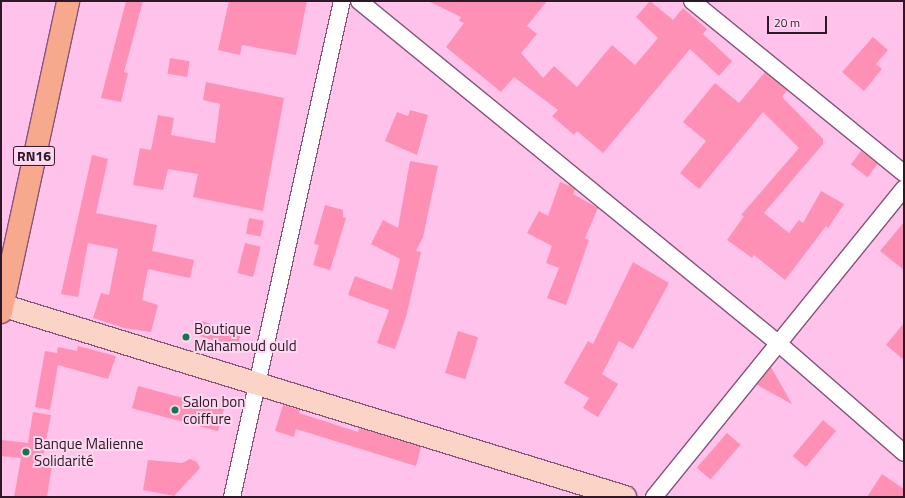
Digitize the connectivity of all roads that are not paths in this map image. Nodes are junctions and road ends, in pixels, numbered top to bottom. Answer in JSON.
{"nodes":[{"id":1,"x":68,"y":1,"type":"edge"},
{"id":2,"x":342,"y":1,"type":"edge"},
{"id":3,"x":359,"y":1,"type":"edge"},
{"id":4,"x":692,"y":1,"type":"edge"},
{"id":5,"x":904,"y":173,"type":"edge"},
{"id":6,"x":904,"y":188,"type":"edge"},
{"id":7,"x":1,"y":307,"type":"edge"},
{"id":8,"x":778,"y":343,"type":"junction"},
{"id":9,"x":258,"y":382,"type":"junction"},
{"id":10,"x":904,"y":452,"type":"edge"},
{"id":11,"x":232,"y":497,"type":"edge"},
{"id":12,"x":625,"y":497,"type":"edge"},
{"id":13,"x":654,"y":497,"type":"edge"}],
"edges":[{"from":1,"to":7,"type":"main road","number":"RN16"},
{"from":2,"to":9,"type":"street"},
{"from":3,"to":8,"type":"street"},
{"from":4,"to":5,"type":"street"},
{"from":6,"to":8,"type":"street"},
{"from":7,"to":9,"type":"main road"},
{"from":8,"to":10,"type":"street"},
{"from":8,"to":13,"type":"street"},
{"from":9,"to":11,"type":"street"},
{"from":9,"to":12,"type":"main road"}]}
